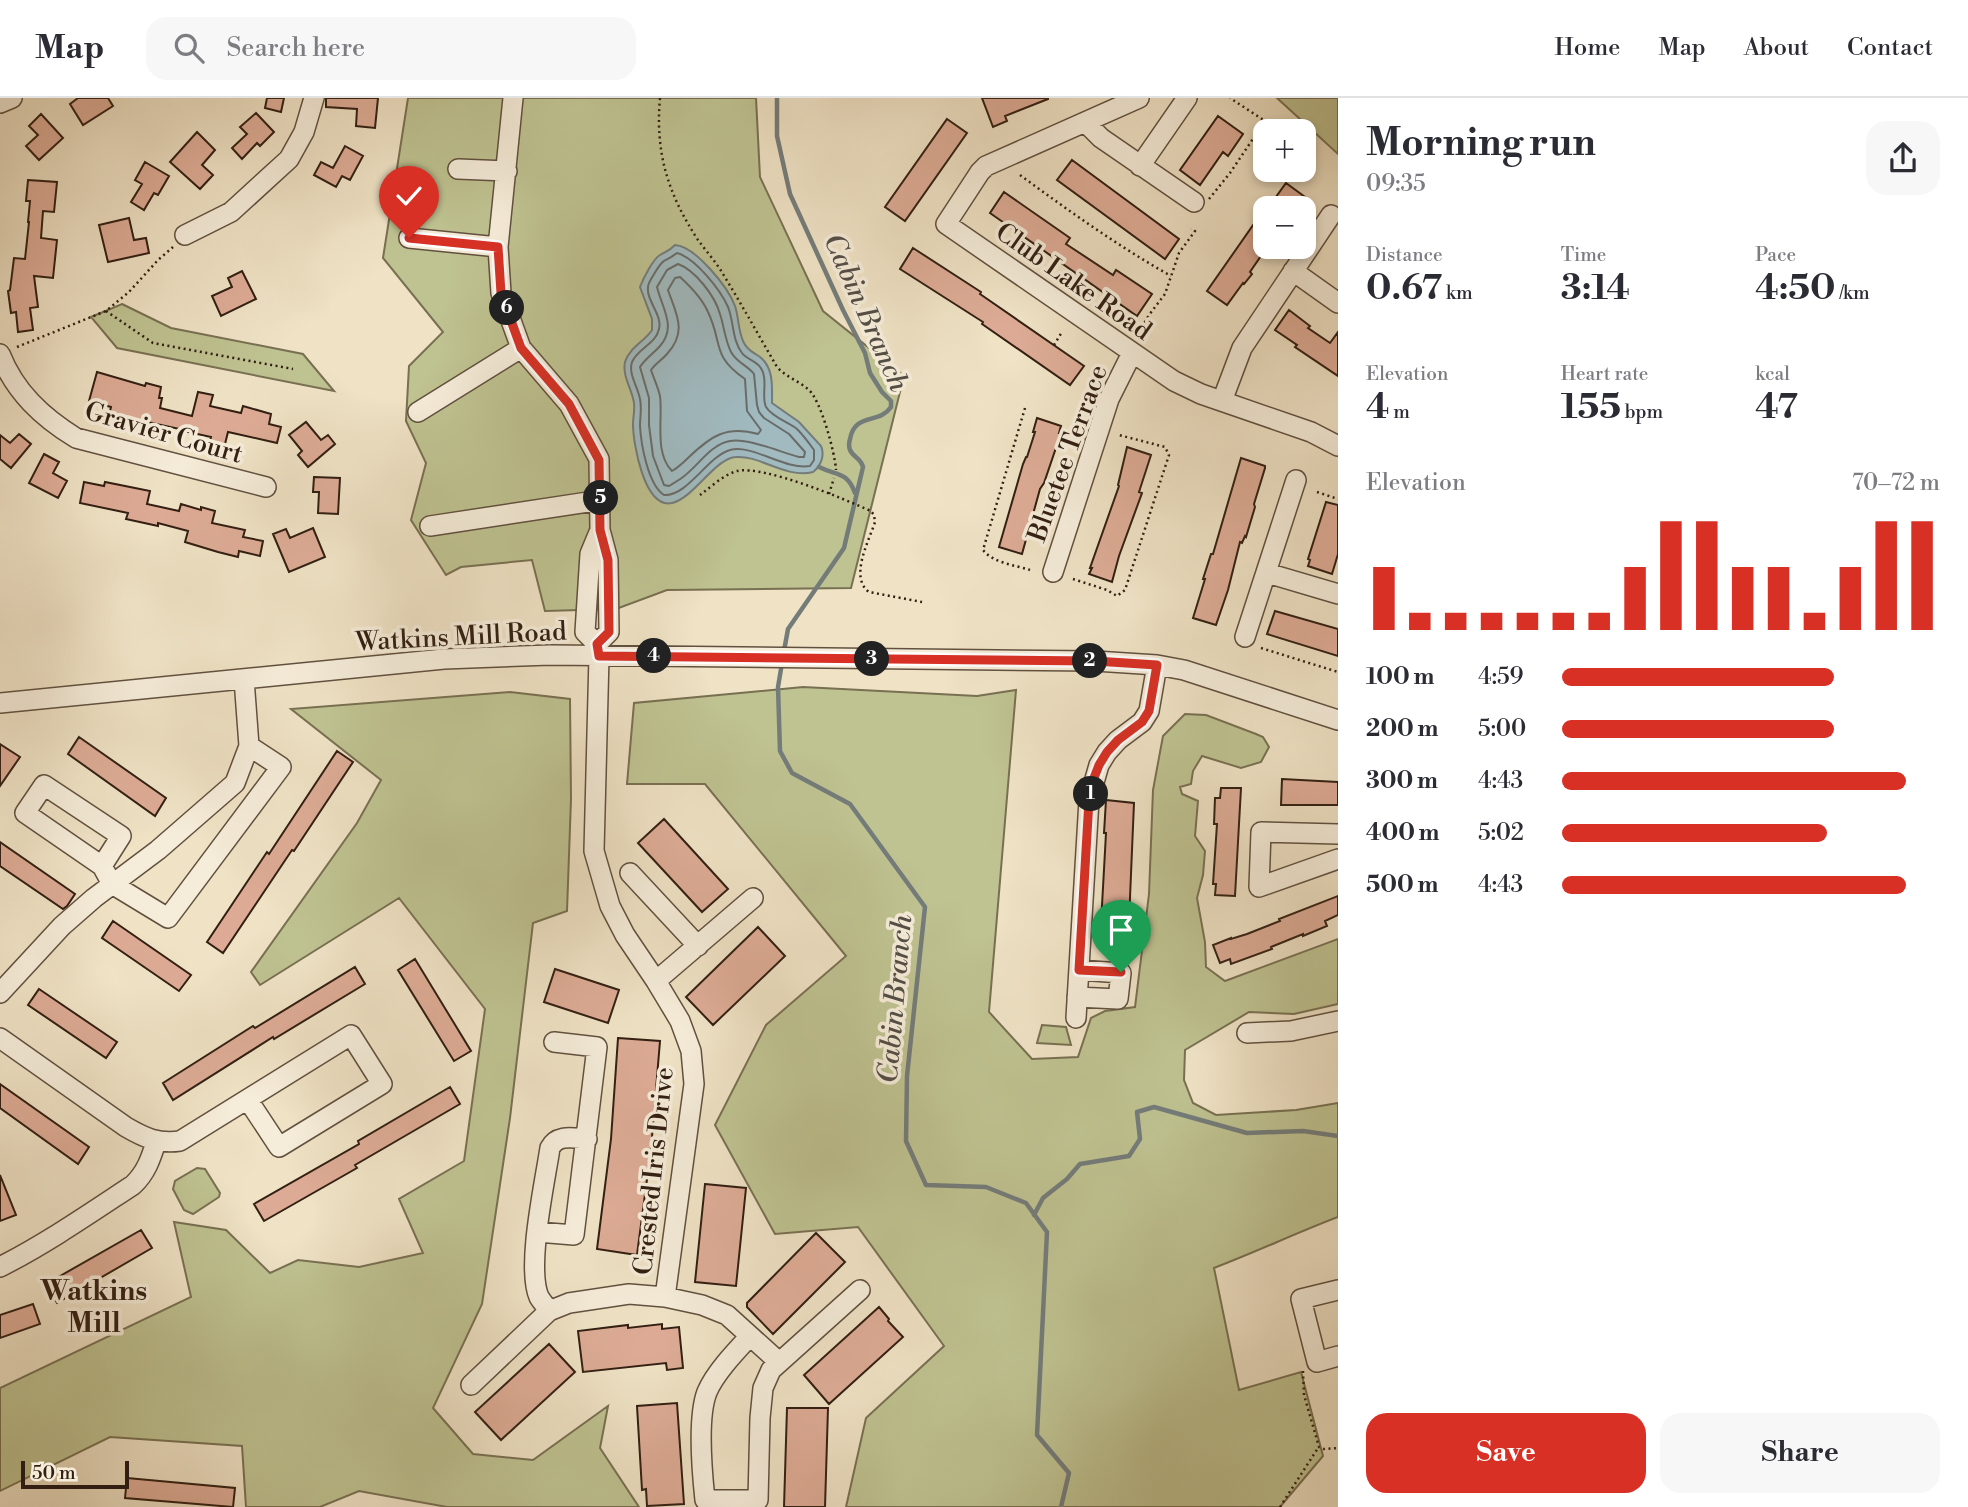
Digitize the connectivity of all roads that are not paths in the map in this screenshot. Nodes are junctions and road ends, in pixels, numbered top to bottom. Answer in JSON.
{"nodes":[{"id":1,"x":12,"y":98,"type":"edge"},
{"id":2,"x":314,"y":98,"type":"edge"},
{"id":3,"x":513,"y":98,"type":"edge"},
{"id":4,"x":1139,"y":98,"type":"edge"},
{"id":5,"x":1187,"y":98,"type":"edge"},
{"id":6,"x":0,"y":103,"type":"edge"},
{"id":7,"x":1085,"y":122,"type":"junction"},
{"id":8,"x":1140,"y":166,"type":"junction"},
{"id":9,"x":458,"y":169,"type":"dead end"},
{"id":10,"x":507,"y":171,"type":"junction"},
{"id":11,"x":1200,"y":202,"type":"road end"},
{"id":12,"x":1331,"y":215,"type":"dead end"},
{"id":13,"x":186,"y":235,"type":"road end"},
{"id":14,"x":409,"y":238,"type":"dead end"},
{"id":15,"x":498,"y":247,"type":"junction"},
{"id":16,"x":1293,"y":271,"type":"junction"},
{"id":17,"x":1338,"y":303,"type":"edge"},
{"id":18,"x":521,"y":348,"type":"junction"},
{"id":19,"x":1132,"y":353,"type":"junction"},
{"id":20,"x":0,"y":355,"type":"edge"},
{"id":21,"x":1222,"y":401,"type":"junction"},
{"id":22,"x":418,"y":411,"type":"dead end"},
{"id":23,"x":1338,"y":446,"type":"edge"},
{"id":24,"x":1296,"y":480,"type":"dead end"},
{"id":25,"x":266,"y":487,"type":"dead end"},
{"id":26,"x":601,"y":500,"type":"junction"},
{"id":27,"x":430,"y":526,"type":"dead end"},
{"id":28,"x":1053,"y":572,"type":"dead end"},
{"id":29,"x":1267,"y":573,"type":"junction"},
{"id":30,"x":1338,"y":594,"type":"edge"},
{"id":31,"x":1253,"y":643,"type":"road end"},
{"id":32,"x":598,"y":650,"type":"junction"},
{"id":33,"x":1157,"y":665,"type":"junction"},
{"id":34,"x":244,"y":679,"type":"junction"},
{"id":35,"x":0,"y":703,"type":"edge"},
{"id":36,"x":1338,"y":720,"type":"edge"},
{"id":37,"x":249,"y":746,"type":"junction"},
{"id":38,"x":1338,"y":834,"type":"edge"},
{"id":39,"x":1338,"y":859,"type":"edge"},
{"id":40,"x":102,"y":866,"type":"junction"},
{"id":41,"x":630,"y":873,"type":"dead end"},
{"id":42,"x":112,"y":884,"type":"junction"},
{"id":43,"x":753,"y":898,"type":"dead end"},
{"id":44,"x":698,"y":946,"type":"junction"},
{"id":45,"x":1079,"y":970,"type":"junction"},
{"id":46,"x":656,"y":981,"type":"junction"},
{"id":47,"x":0,"y":993,"type":"edge"},
{"id":48,"x":1077,"y":997,"type":"junction"},
{"id":49,"x":1076,"y":1018,"type":"dead end"},
{"id":50,"x":1338,"y":1021,"type":"edge"},
{"id":51,"x":1247,"y":1032,"type":"dead end"},
{"id":52,"x":0,"y":1038,"type":"edge"},
{"id":53,"x":554,"y":1042,"type":"dead end"},
{"id":54,"x":248,"y":1100,"type":"junction"},
{"id":55,"x":587,"y":1139,"type":"junction"},
{"id":56,"x":156,"y":1142,"type":"junction"},
{"id":57,"x":537,"y":1232,"type":"junction"},
{"id":58,"x":0,"y":1268,"type":"edge"},
{"id":59,"x":860,"y":1290,"type":"dead end"},
{"id":60,"x":1338,"y":1290,"type":"edge"},
{"id":61,"x":665,"y":1297,"type":"junction"},
{"id":62,"x":549,"y":1311,"type":"junction"},
{"id":63,"x":750,"y":1336,"type":"junction"},
{"id":64,"x":1338,"y":1356,"type":"edge"},
{"id":65,"x":779,"y":1362,"type":"junction"},
{"id":66,"x":471,"y":1385,"type":"dead end"}],
"edges":[{"from":1,"to":6,"type":"street"},
{"from":2,"to":13,"type":"street"},
{"from":3,"to":10,"type":"street"},
{"from":4,"to":7,"type":"street","name":"Club Lake Road"},
{"from":5,"to":8,"type":"street"},
{"from":7,"to":8,"type":"street"},
{"from":7,"to":19,"type":"street","name":"Club Lake Road"},
{"from":8,"to":11,"type":"street"},
{"from":9,"to":10,"type":"street"},
{"from":10,"to":15,"type":"street"},
{"from":12,"to":16,"type":"street"},
{"from":14,"to":15,"type":"street"},
{"from":15,"to":18,"type":"street"},
{"from":16,"to":17,"type":"street"},
{"from":16,"to":21,"type":"street"},
{"from":18,"to":22,"type":"street"},
{"from":18,"to":26,"type":"street","name":"Crested Iris Drive"},
{"from":19,"to":21,"type":"street","name":"Club Lake Road"},
{"from":19,"to":28,"type":"street","name":"Bluetee Terrace"},
{"from":20,"to":25,"type":"street","name":"Gravier Court"},
{"from":21,"to":23,"type":"street","name":"Club Lake Road"},
{"from":24,"to":29,"type":"street"},
{"from":26,"to":27,"type":"street"},
{"from":26,"to":32,"type":"street","name":"Crested Iris Drive"},
{"from":29,"to":30,"type":"street"},
{"from":29,"to":31,"type":"street"},
{"from":32,"to":33,"type":"street","name":"Watkins Mill Road"},
{"from":32,"to":34,"type":"street","name":"Watkins Mill Road"},
{"from":32,"to":46,"type":"street","name":"Crested Iris Drive"},
{"from":33,"to":36,"type":"street","name":"Watkins Mill Road"},
{"from":33,"to":45,"type":"street"},
{"from":34,"to":35,"type":"street","name":"Watkins Mill Road"},
{"from":34,"to":37,"type":"street"},
{"from":37,"to":42,"type":"street"},
{"from":37,"to":42,"type":"street"},
{"from":38,"to":39,"type":"street"},
{"from":40,"to":40,"type":"street"},
{"from":40,"to":42,"type":"street"},
{"from":41,"to":44,"type":"street"},
{"from":42,"to":47,"type":"street"},
{"from":43,"to":44,"type":"street"},
{"from":44,"to":46,"type":"street"},
{"from":45,"to":48,"type":"street"},
{"from":45,"to":48,"type":"street"},
{"from":46,"to":61,"type":"street","name":"Crested Iris Drive"},
{"from":48,"to":49,"type":"street"},
{"from":50,"to":51,"type":"street"},
{"from":52,"to":56,"type":"street"},
{"from":53,"to":55,"type":"street"},
{"from":54,"to":54,"type":"street"},
{"from":54,"to":56,"type":"street"},
{"from":55,"to":57,"type":"street"},
{"from":55,"to":57,"type":"street"},
{"from":56,"to":58,"type":"street"},
{"from":57,"to":62,"type":"street"},
{"from":59,"to":65,"type":"street"},
{"from":60,"to":64,"type":"street"},
{"from":61,"to":62,"type":"street"},
{"from":61,"to":63,"type":"street"},
{"from":62,"to":66,"type":"street"},
{"from":63,"to":65,"type":"street"},
{"from":63,"to":65,"type":"street"}]}
